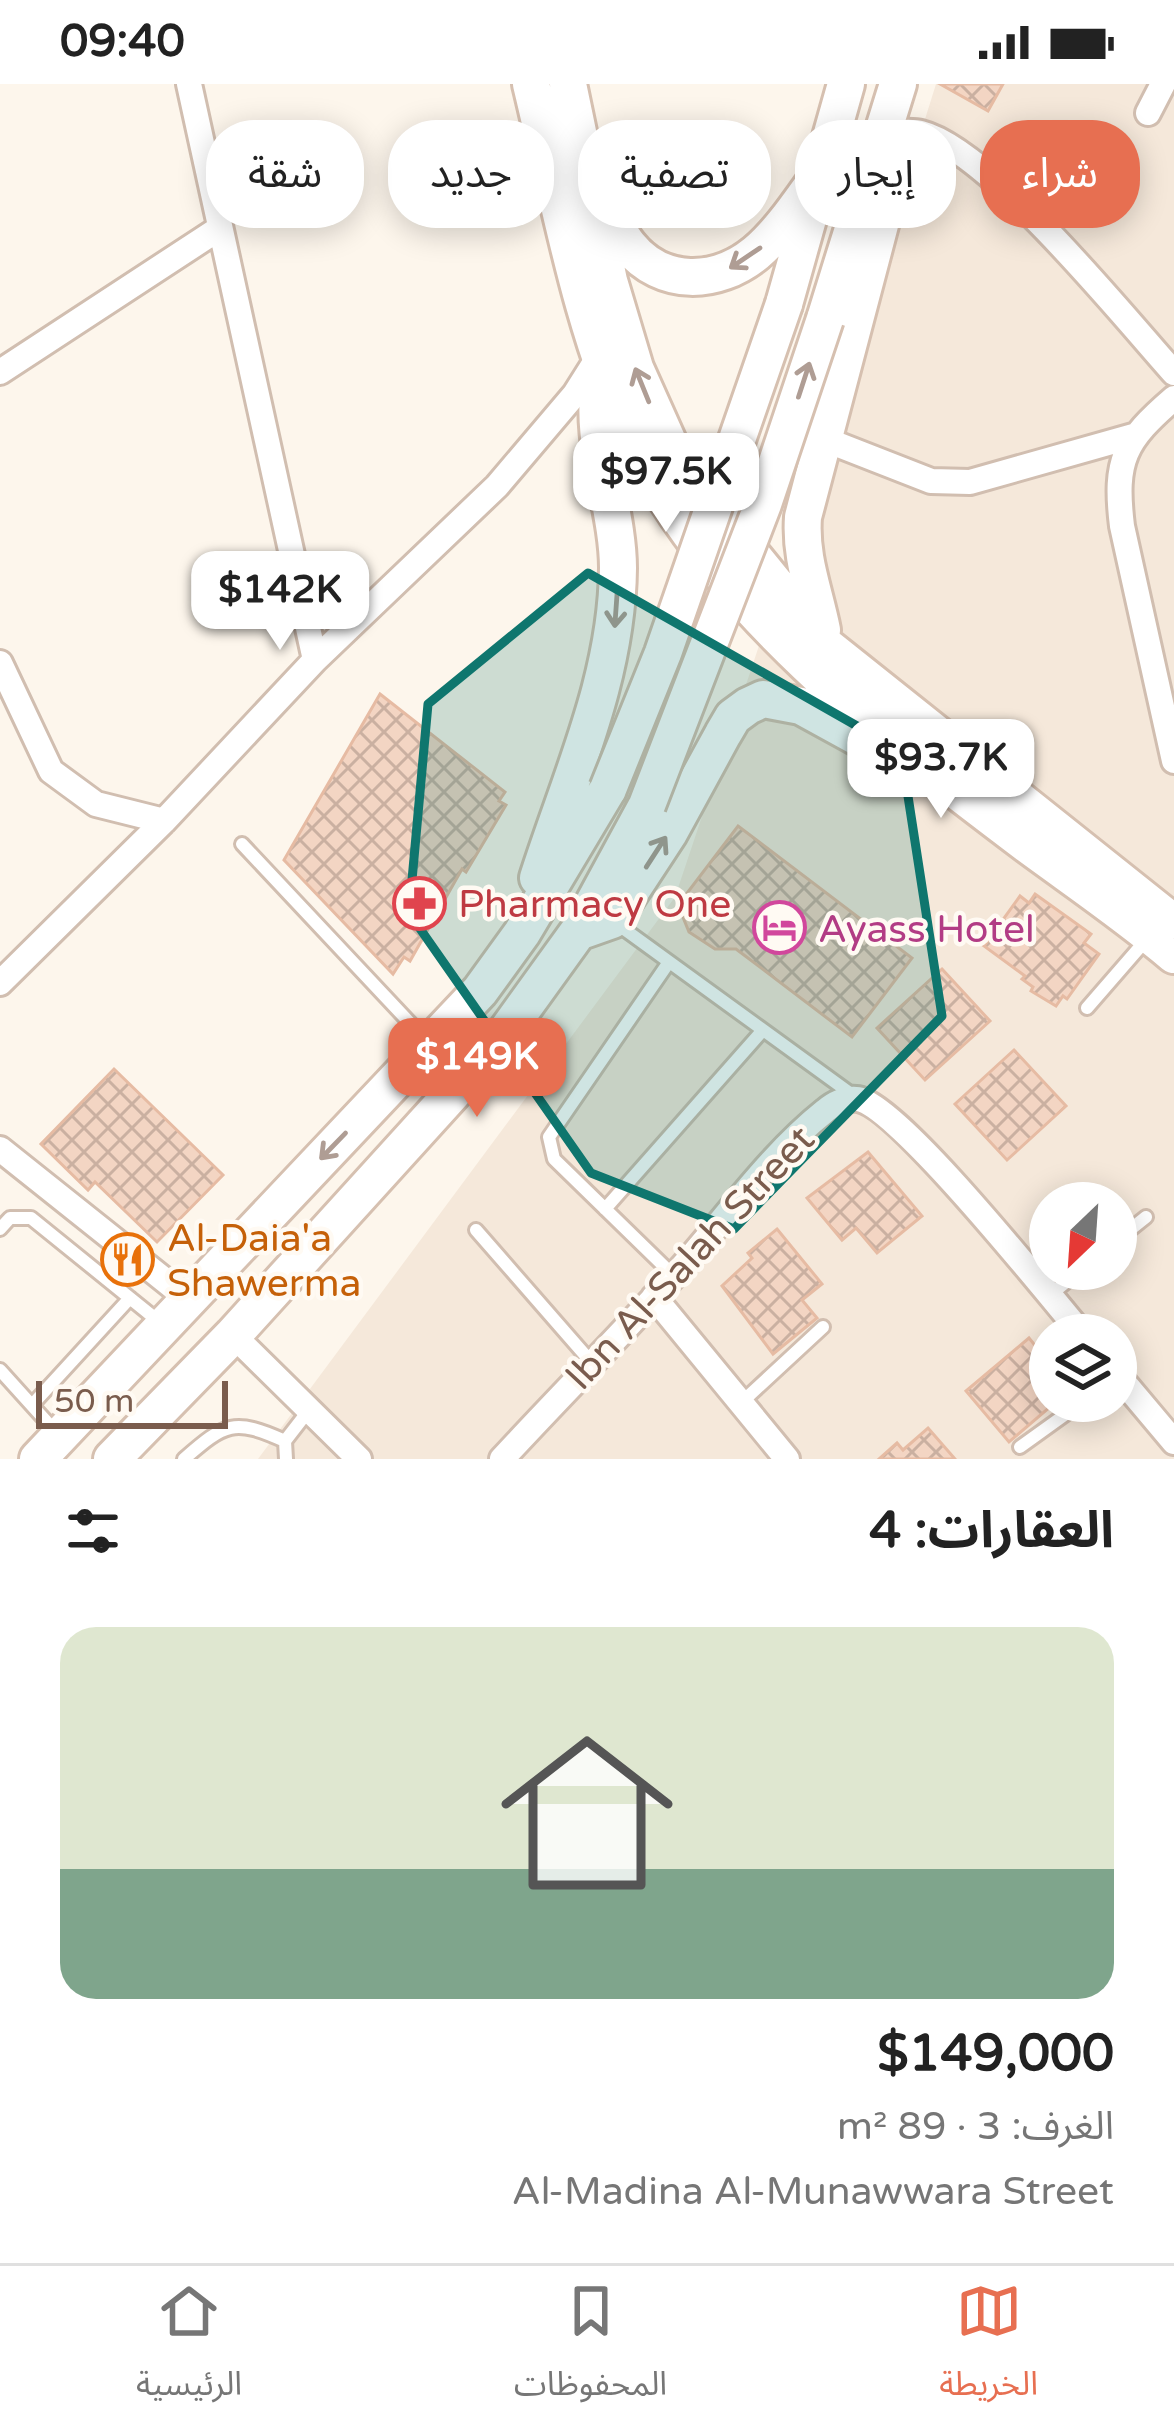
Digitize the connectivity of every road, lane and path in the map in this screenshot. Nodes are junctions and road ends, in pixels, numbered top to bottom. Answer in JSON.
{"nodes":[{"id":1,"x":189,"y":84,"type":"edge"},
{"id":2,"x":531,"y":84,"type":"edge"},
{"id":3,"x":568,"y":84,"type":"edge"},
{"id":4,"x":847,"y":84,"type":"edge"},
{"id":5,"x":898,"y":84,"type":"edge"},
{"id":6,"x":1163,"y":84,"type":"edge"},
{"id":7,"x":1148,"y":113,"type":"dead end"},
{"id":8,"x":837,"y":120,"type":"edge"},
{"id":9,"x":888,"y":120,"type":"edge"},
{"id":10,"x":578,"y":127,"type":"edge"},
{"id":11,"x":956,"y":151,"type":"edge"},
{"id":12,"x":206,"y":163,"type":"edge"},
{"id":13,"x":795,"y":207,"type":"edge"},
{"id":14,"x":220,"y":228,"type":"joint"},
{"id":15,"x":599,"y":228,"type":"edge"},
{"id":16,"x":618,"y":228,"type":"edge"},
{"id":17,"x":806,"y":228,"type":"edge"},
{"id":18,"x":854,"y":228,"type":"edge"},
{"id":19,"x":879,"y":228,"type":"edge"},
{"id":20,"x":601,"y":361,"type":"junction"},
{"id":21,"x":0,"y":372,"type":"edge"},
{"id":22,"x":1174,"y":373,"type":"edge"},
{"id":23,"x":1174,"y":398,"type":"edge"},
{"id":24,"x":1133,"y":436,"type":"junction"},
{"id":25,"x":821,"y":438,"type":"junction"},
{"id":26,"x":772,"y":607,"type":"junction"},
{"id":27,"x":825,"y":645,"type":"junction"},
{"id":28,"x":315,"y":660,"type":"junction"},
{"id":29,"x":0,"y":663,"type":"edge"},
{"id":30,"x":1166,"y":689,"type":"edge"},
{"id":31,"x":1174,"y":761,"type":"edge"},
{"id":32,"x":164,"y":821,"type":"junction"},
{"id":33,"x":1026,"y":843,"type":"junction"},
{"id":34,"x":242,"y":844,"type":"dead end"},
{"id":35,"x":595,"y":926,"type":"junction"},
{"id":36,"x":522,"y":933,"type":"junction"},
{"id":37,"x":1166,"y":938,"type":"edge"},
{"id":38,"x":669,"y":962,"type":"junction"},
{"id":39,"x":0,"y":983,"type":"edge"},
{"id":40,"x":1087,"y":1008,"type":"dead end"},
{"id":41,"x":763,"y":1030,"type":"junction"},
{"id":42,"x":430,"y":1046,"type":"junction"},
{"id":43,"x":857,"y":1099,"type":"junction"},
{"id":44,"x":0,"y":1149,"type":"edge"},
{"id":45,"x":604,"y":1209,"type":"junction"},
{"id":46,"x":1145,"y":1217,"type":"dead end"},
{"id":47,"x":1137,"y":1224,"type":"edge"},
{"id":48,"x":0,"y":1229,"type":"edge"},
{"id":49,"x":476,"y":1230,"type":"dead end"},
{"id":50,"x":674,"y":1276,"type":"junction"},
{"id":51,"x":1055,"y":1290,"type":"edge"},
{"id":52,"x":1049,"y":1295,"type":"junction"},
{"id":53,"x":654,"y":1297,"type":"junction"},
{"id":54,"x":130,"y":1298,"type":"junction"},
{"id":55,"x":175,"y":1311,"type":"junction"},
{"id":56,"x":1065,"y":1314,"type":"edge"},
{"id":57,"x":823,"y":1327,"type":"dead end"},
{"id":58,"x":232,"y":1335,"type":"junction"},
{"id":59,"x":592,"y":1363,"type":"junction"},
{"id":60,"x":0,"y":1370,"type":"edge"},
{"id":61,"x":1137,"y":1399,"type":"edge"},
{"id":62,"x":742,"y":1402,"type":"junction"},
{"id":63,"x":32,"y":1405,"type":"junction"},
{"id":64,"x":309,"y":1410,"type":"junction"},
{"id":65,"x":1055,"y":1422,"type":"edge"},
{"id":66,"x":285,"y":1441,"type":"junction"},
{"id":67,"x":1174,"y":1442,"type":"edge"},
{"id":68,"x":1020,"y":1447,"type":"dead end"},
{"id":69,"x":49,"y":1448,"type":"edge"},
{"id":70,"x":112,"y":1459,"type":"edge"},
{"id":71,"x":184,"y":1459,"type":"edge"},
{"id":72,"x":286,"y":1459,"type":"edge"},
{"id":73,"x":359,"y":1459,"type":"edge"},
{"id":74,"x":502,"y":1459,"type":"edge"},
{"id":75,"x":787,"y":1459,"type":"edge"}],
"edges":[{"from":1,"to":12,"type":"street"},
{"from":2,"to":20,"type":"main road"},
{"from":3,"to":10,"type":"main road"},
{"from":4,"to":8,"type":"main road"},
{"from":5,"to":9,"type":"main road"},
{"from":6,"to":7,"type":"street"},
{"from":11,"to":22,"type":"street"},
{"from":13,"to":16,"type":"main road","one_way":true},
{"from":14,"to":21,"type":"street"},
{"from":14,"to":28,"type":"street"},
{"from":26,"to":15,"type":"main road","one_way":true},
{"from":17,"to":36,"type":"main road","bridge":true},
{"from":35,"to":18,"type":"main road","one_way":true,"bridge":true},
{"from":19,"to":25,"type":"main road"},
{"from":20,"to":26,"type":"main road"},
{"from":20,"to":28,"type":"street"},
{"from":20,"to":36,"type":"main road","one_way":true},
{"from":23,"to":24,"type":"street"},
{"from":24,"to":25,"type":"street"},
{"from":24,"to":30,"type":"street"},
{"from":25,"to":27,"type":"main road"},
{"from":26,"to":27,"type":"main road"},
{"from":26,"to":33,"type":"main road"},
{"from":27,"to":37,"type":"main road"},
{"from":28,"to":32,"type":"street"},
{"from":29,"to":32,"type":"street"},
{"from":30,"to":31,"type":"street"},
{"from":32,"to":39,"type":"street"},
{"from":35,"to":33,"type":"main road","one_way":true},
{"from":33,"to":37,"type":"main road"},
{"from":34,"to":42,"type":"lane"},
{"from":35,"to":38,"type":"lane"},
{"from":35,"to":58,"type":"main road"},
{"from":36,"to":42,"type":"main road"},
{"from":37,"to":40,"type":"lane"},
{"from":38,"to":41,"type":"lane"},
{"from":38,"to":45,"type":"lane"},
{"from":41,"to":43,"type":"lane"},
{"from":41,"to":45,"type":"lane"},
{"from":42,"to":55,"type":"main road","one_way":true},
{"from":43,"to":50,"type":"street","name":"Ibn Al-Salah Street"},
{"from":43,"to":52,"type":"street","name":"Ibn Al-Salah Street"},
{"from":44,"to":55,"type":"street"},
{"from":45,"to":50,"type":"lane"},
{"from":46,"to":47,"type":"lane"},
{"from":48,"to":54,"type":"lane"},
{"from":49,"to":59,"type":"lane"},
{"from":50,"to":53,"type":"street","name":"Ibn Al-Salah Street"},
{"from":51,"to":52,"type":"lane"},
{"from":52,"to":56,"type":"street","name":"Ibn Al-Salah Street"},
{"from":53,"to":59,"type":"street","name":"Ibn Al-Salah Street"},
{"from":53,"to":62,"type":"street"},
{"from":54,"to":55,"type":"lane"},
{"from":54,"to":63,"type":"lane"},
{"from":55,"to":69,"type":"main road"},
{"from":57,"to":62,"type":"lane"},
{"from":58,"to":64,"type":"street"},
{"from":58,"to":70,"type":"main road"},
{"from":59,"to":74,"type":"street","name":"Ibn Al-Salah Street"},
{"from":60,"to":63,"type":"lane"},
{"from":61,"to":67,"type":"street"},
{"from":62,"to":75,"type":"street"},
{"from":63,"to":69,"type":"lane"},
{"from":64,"to":66,"type":"lane"},
{"from":64,"to":73,"type":"street"},
{"from":65,"to":68,"type":"lane"},
{"from":66,"to":71,"type":"lane"},
{"from":66,"to":72,"type":"lane"}]}
